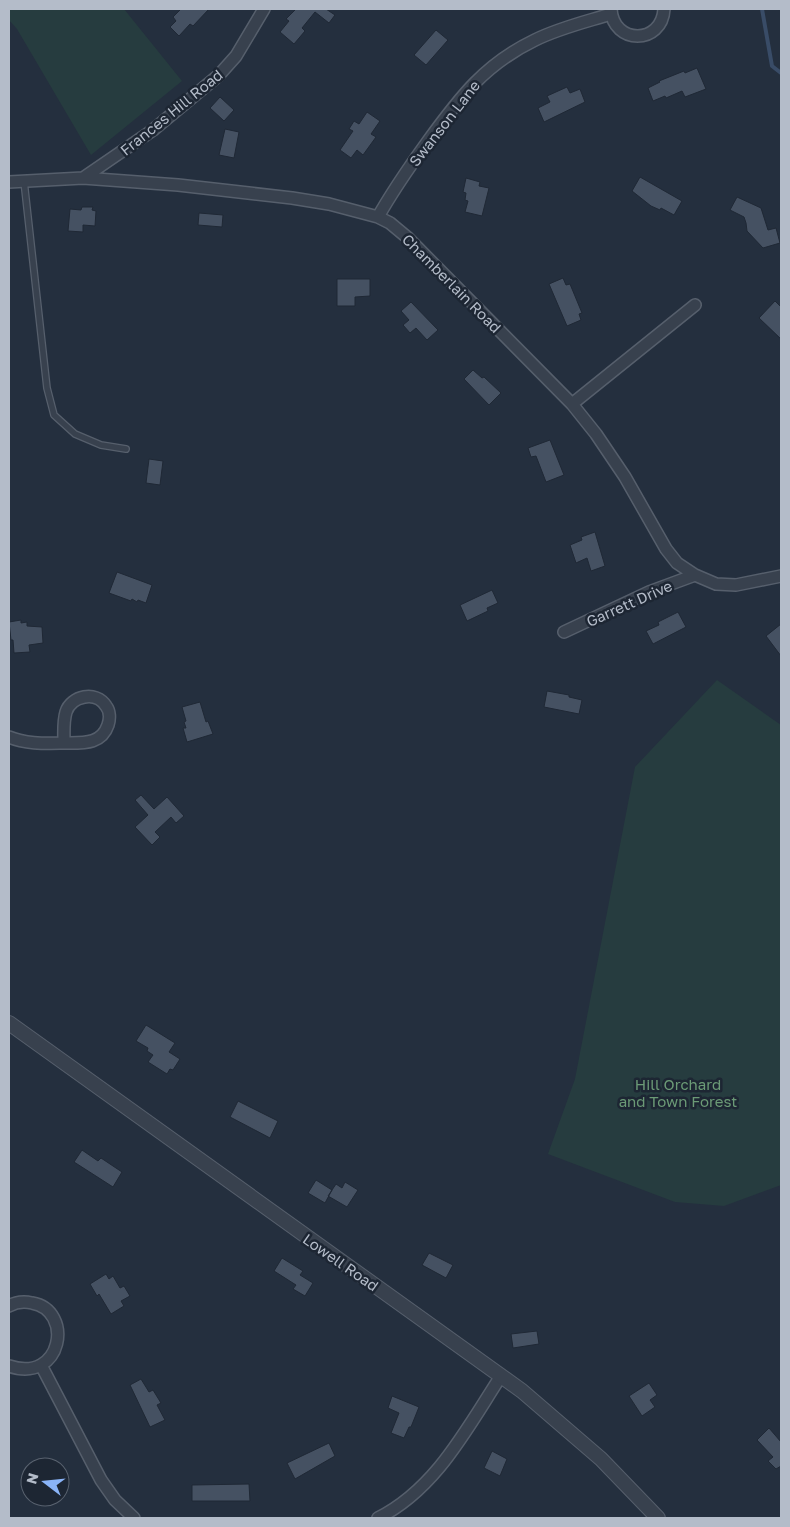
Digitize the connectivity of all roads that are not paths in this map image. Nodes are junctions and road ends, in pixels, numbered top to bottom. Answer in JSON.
{"nodes":[{"id":1,"x":264,"y":9,"type":"edge"},
{"id":2,"x":664,"y":9,"type":"edge"},
{"id":3,"x":611,"y":12,"type":"edge"},
{"id":4,"x":83,"y":178,"type":"junction"},
{"id":5,"x":24,"y":181,"type":"junction"},
{"id":6,"x":9,"y":182,"type":"edge"},
{"id":7,"x":378,"y":217,"type":"junction"},
{"id":8,"x":695,"y":305,"type":"dead end"},
{"id":9,"x":572,"y":404,"type":"junction"},
{"id":10,"x":126,"y":448,"type":"dead end"},
{"id":11,"x":694,"y":575,"type":"junction"},
{"id":12,"x":781,"y":576,"type":"edge"},
{"id":13,"x":564,"y":632,"type":"dead end"},
{"id":14,"x":9,"y":737,"type":"edge"},
{"id":15,"x":64,"y":743,"type":"junction"},
{"id":16,"x":9,"y":1023,"type":"edge"},
{"id":17,"x":9,"y":1306,"type":"edge"},
{"id":18,"x":41,"y":1365,"type":"junction"},
{"id":19,"x":9,"y":1366,"type":"edge"},
{"id":20,"x":502,"y":1376,"type":"junction"},
{"id":21,"x":134,"y":1518,"type":"edge"},
{"id":22,"x":378,"y":1518,"type":"edge"},
{"id":23,"x":658,"y":1518,"type":"edge"}],
"edges":[{"from":1,"to":4,"type":"street","name":"Frances Hill Road"},
{"from":2,"to":3,"type":"street","name":"Swanson Lane"},
{"from":3,"to":7,"type":"street","name":"Swanson Lane"},
{"from":4,"to":5,"type":"street","name":"Chamberlain Road"},
{"from":4,"to":7,"type":"street","name":"Chamberlain Road"},
{"from":5,"to":6,"type":"street","name":"Chamberlain Road"},
{"from":5,"to":10,"type":"lane"},
{"from":7,"to":9,"type":"street","name":"Chamberlain Road"},
{"from":8,"to":9,"type":"street"},
{"from":9,"to":11,"type":"street","name":"Chamberlain Road"},
{"from":11,"to":12,"type":"street","name":"Chamberlain Road"},
{"from":11,"to":13,"type":"street","name":"Garrett Drive"},
{"from":14,"to":15,"type":"street"},
{"from":15,"to":15,"type":"street"},
{"from":16,"to":20,"type":"street","name":"Lowell Road"},
{"from":17,"to":18,"type":"street"},
{"from":18,"to":19,"type":"street"},
{"from":18,"to":21,"type":"street"},
{"from":20,"to":22,"type":"street"},
{"from":20,"to":23,"type":"street","name":"Lowell Road"}]}
